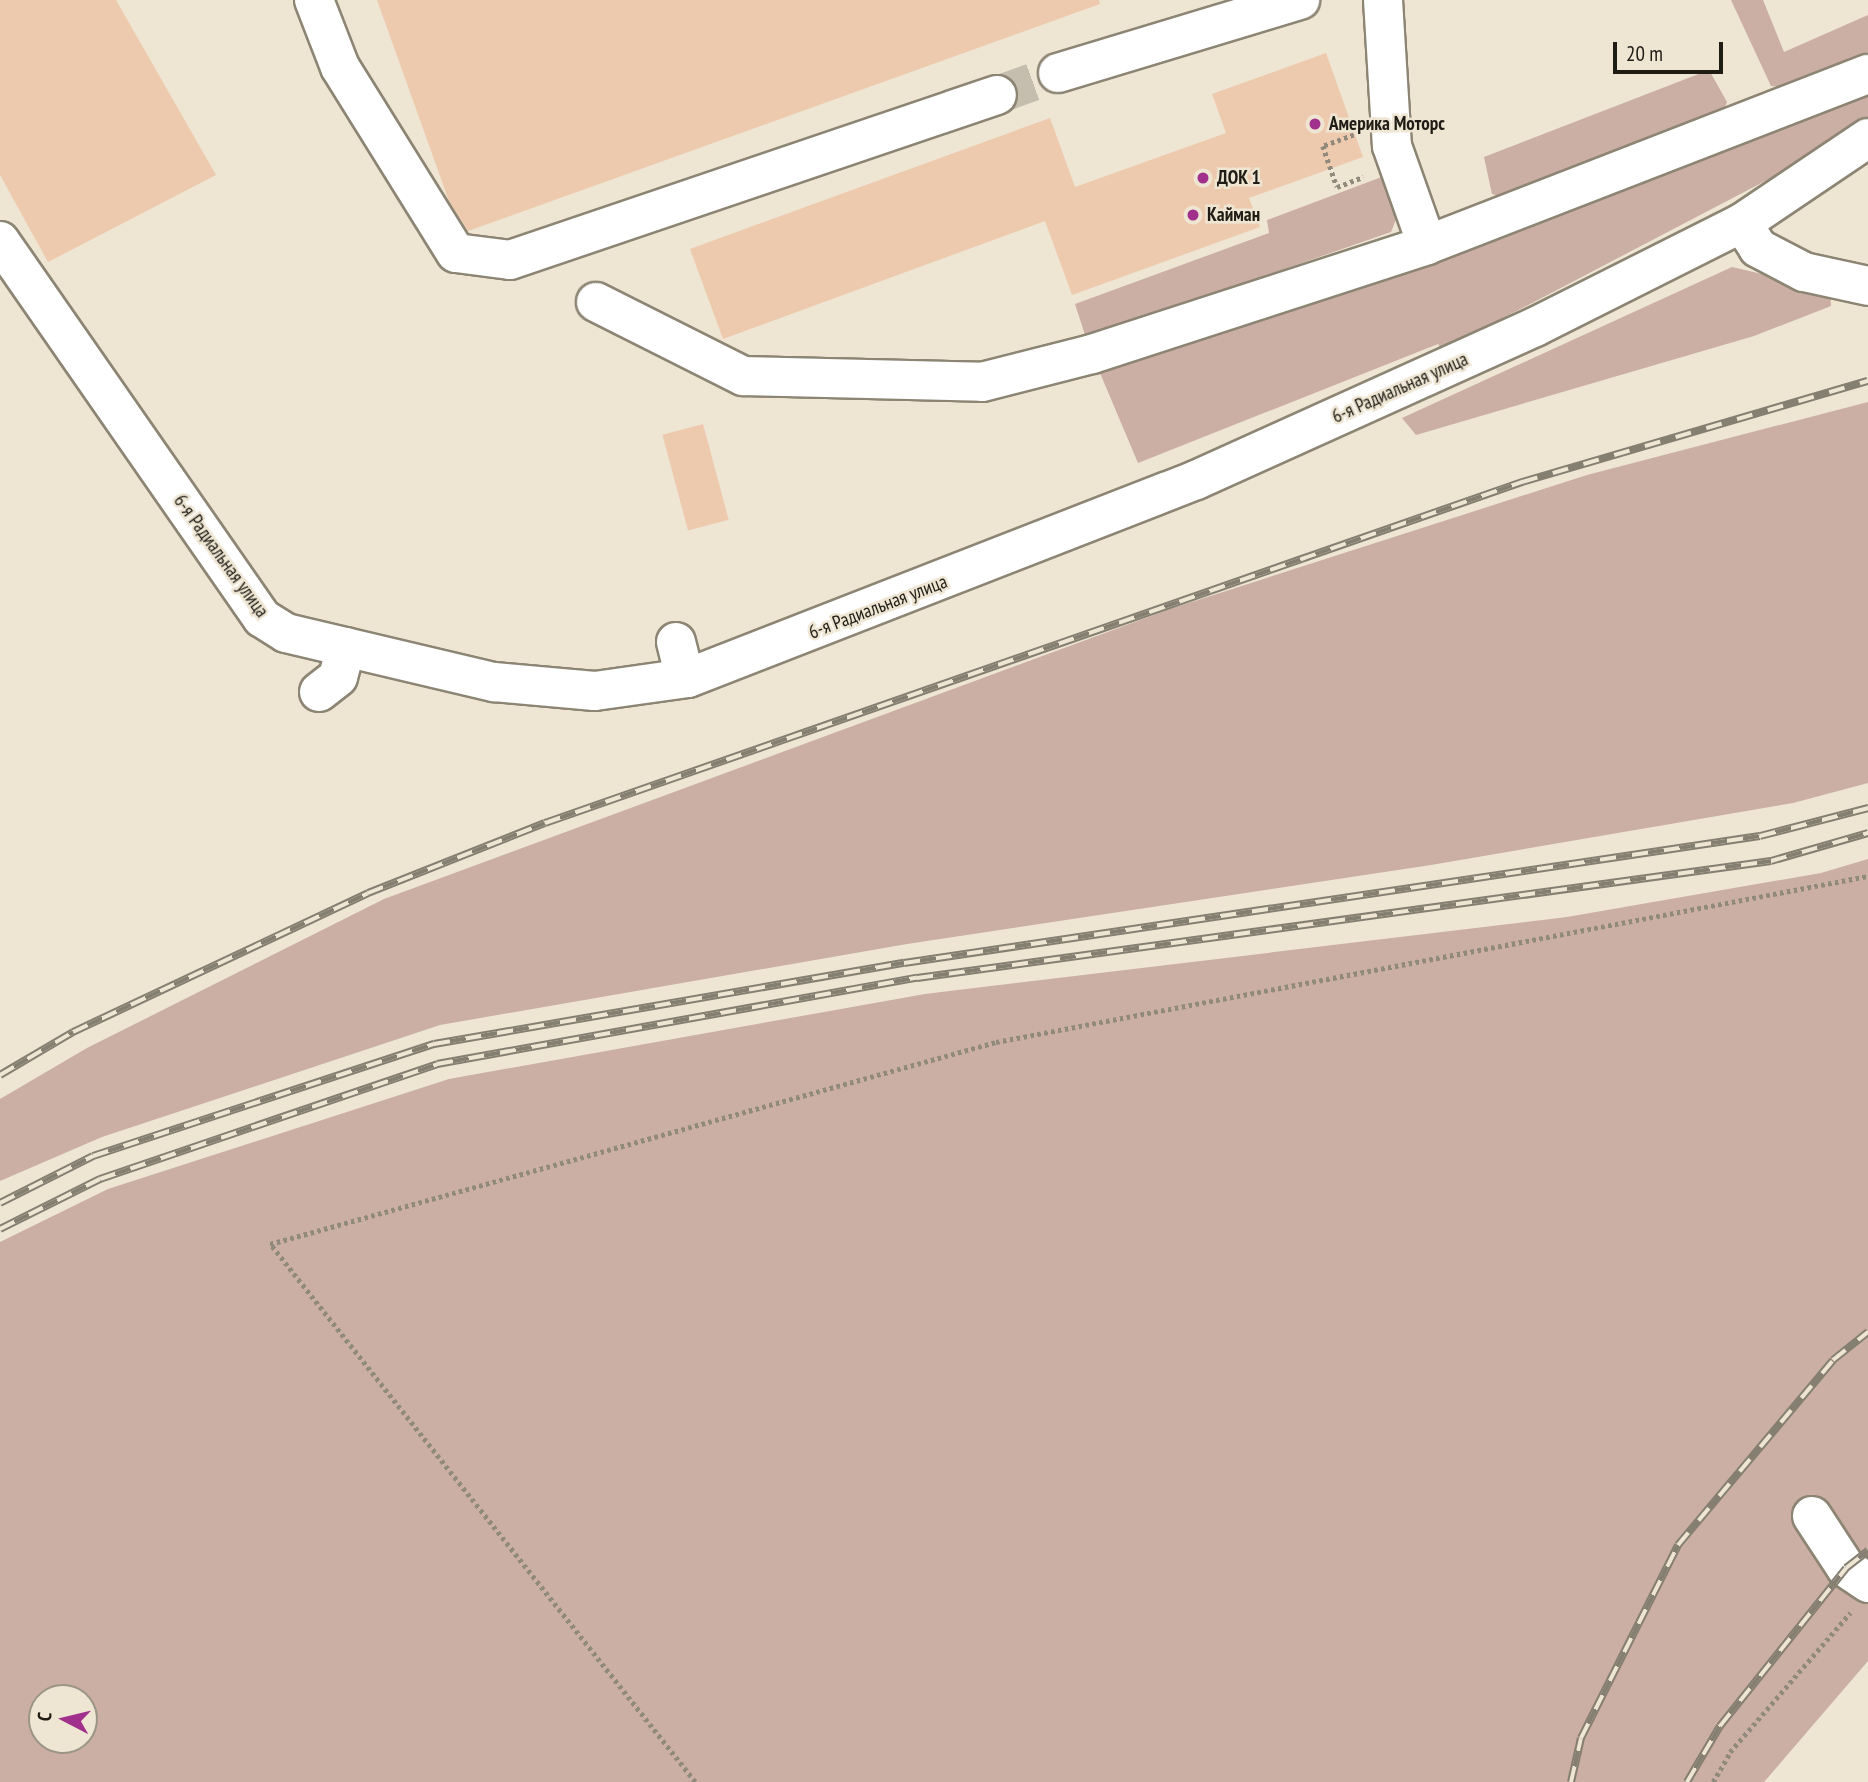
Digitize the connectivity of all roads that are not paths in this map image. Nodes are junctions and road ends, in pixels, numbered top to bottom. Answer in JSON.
{"nodes":[{"id":1,"x":314,"y":0,"type":"edge"},
{"id":2,"x":1300,"y":0,"type":"edge"},
{"id":3,"x":1383,"y":0,"type":"edge"},
{"id":4,"x":1058,"y":73,"type":"tunnel mouth"},
{"id":5,"x":1868,"y":74,"type":"edge"},
{"id":6,"x":997,"y":95,"type":"tunnel mouth"},
{"id":7,"x":1868,"y":138,"type":"edge"},
{"id":8,"x":1742,"y":223,"type":"junction"},
{"id":9,"x":0,"y":241,"type":"edge"},
{"id":10,"x":1427,"y":245,"type":"junction"},
{"id":11,"x":1868,"y":286,"type":"edge"},
{"id":12,"x":596,"y":302,"type":"dead end"},
{"id":13,"x":346,"y":647,"type":"junction"},
{"id":14,"x":319,"y":692,"type":"dead end"},
{"id":15,"x":1812,"y":1516,"type":"dead end"},
{"id":16,"x":1863,"y":1594,"type":"edge"}],
"edges":[{"from":1,"to":6,"type":"street"},
{"from":2,"to":4,"type":"street"},
{"from":3,"to":10,"type":"street"},
{"from":5,"to":10,"type":"street"},
{"from":7,"to":8,"type":"street","name":"6-я Радиальная улица"},
{"from":8,"to":11,"type":"street"},
{"from":8,"to":13,"type":"street","name":"6-я Радиальная улица"},
{"from":9,"to":13,"type":"street","name":"6-я Радиальная улица"},
{"from":10,"to":12,"type":"street"},
{"from":13,"to":14,"type":"street"},
{"from":15,"to":16,"type":"street"}]}
